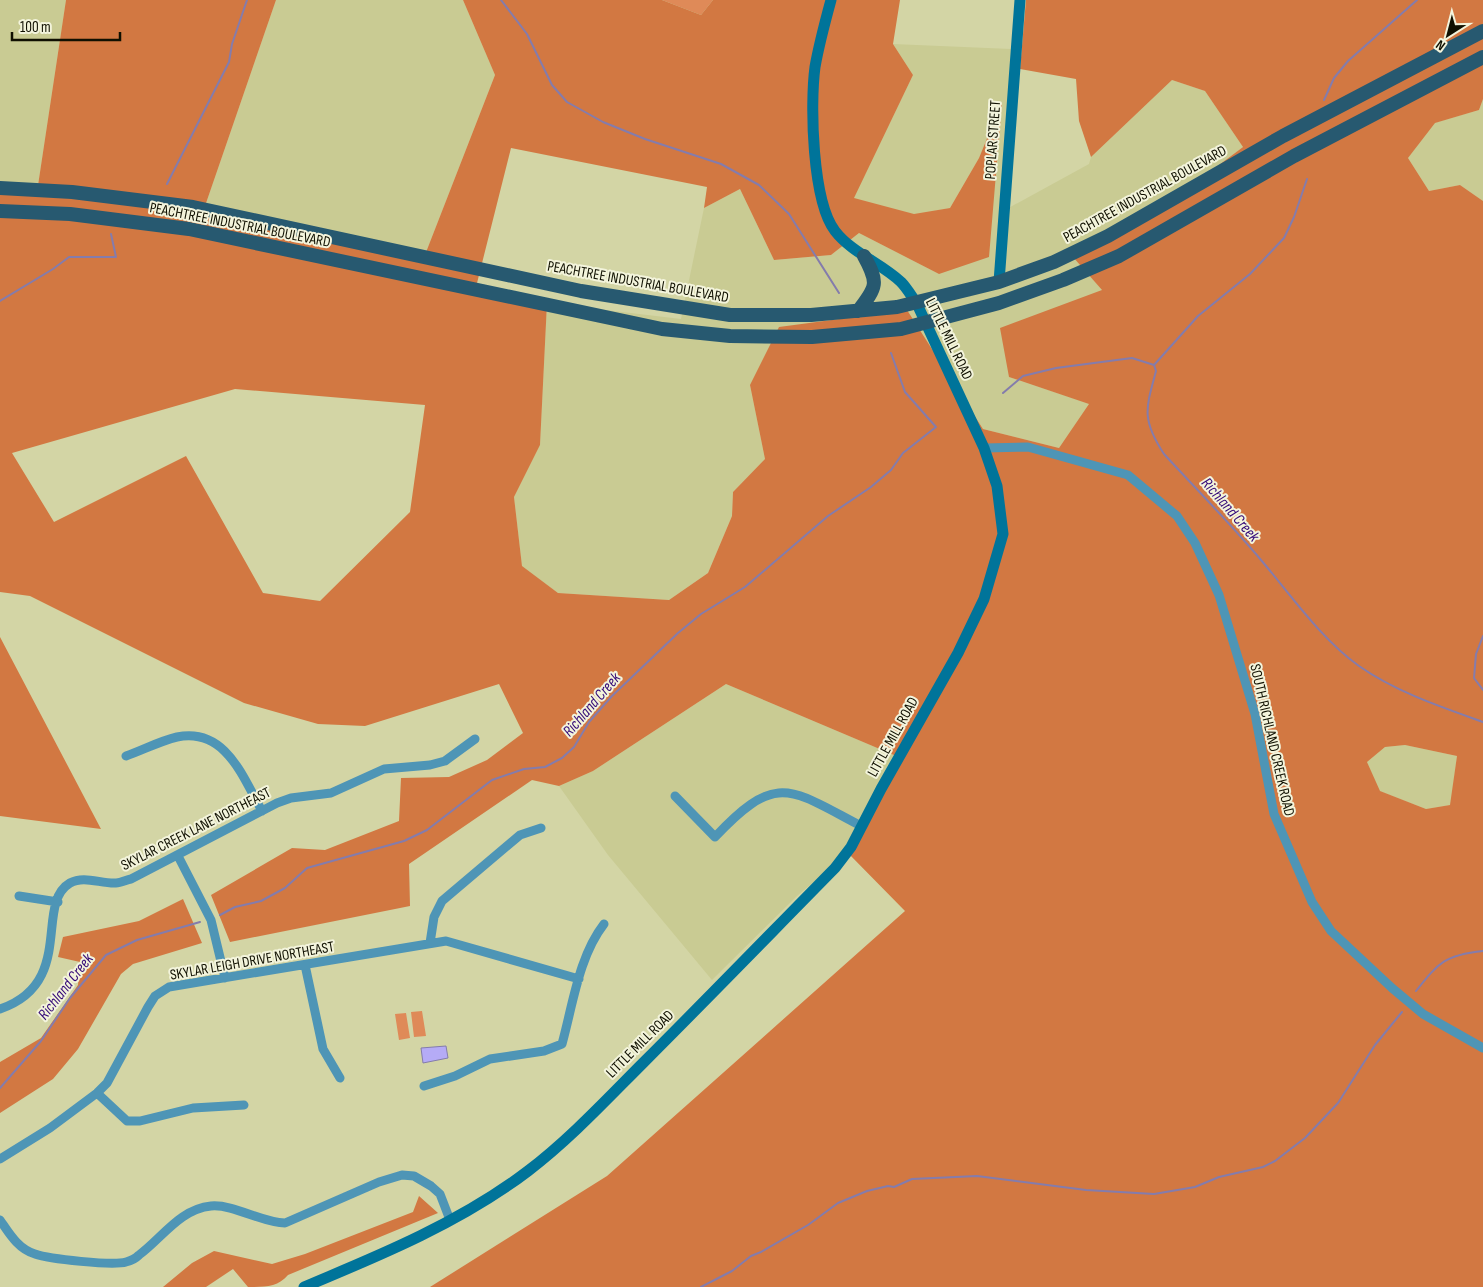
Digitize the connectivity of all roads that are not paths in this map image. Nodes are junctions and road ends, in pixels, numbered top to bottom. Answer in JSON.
{"nodes":[{"id":1,"x":831,"y":0,"type":"edge"},
{"id":2,"x":1020,"y":0,"type":"edge"},
{"id":3,"x":1483,"y":31,"type":"edge"},
{"id":4,"x":1483,"y":57,"type":"edge"},
{"id":5,"x":1322,"y":115,"type":"junction"},
{"id":6,"x":1332,"y":135,"type":"junction"},
{"id":7,"x":0,"y":188,"type":"edge"},
{"id":8,"x":0,"y":211,"type":"edge"},
{"id":9,"x":864,"y":256,"type":"junction"},
{"id":10,"x":478,"y":268,"type":"junction"},
{"id":11,"x":1000,"y":282,"type":"junction"},
{"id":12,"x":473,"y":289,"type":"junction"},
{"id":13,"x":917,"y":304,"type":"junction"},
{"id":14,"x":858,"y":311,"type":"junction"},
{"id":15,"x":925,"y":323,"type":"junction"},
{"id":16,"x":984,"y":448,"type":"junction"},
{"id":17,"x":475,"y":739,"type":"dead end"},
{"id":18,"x":126,"y":756,"type":"dead end"},
{"id":19,"x":676,"y":796,"type":"dead end"},
{"id":20,"x":262,"y":811,"type":"junction"},
{"id":21,"x":861,"y":826,"type":"junction"},
{"id":22,"x":541,"y":828,"type":"dead end"},
{"id":23,"x":178,"y":856,"type":"junction"},
{"id":24,"x":19,"y":896,"type":"dead end"},
{"id":25,"x":58,"y":902,"type":"junction"},
{"id":26,"x":604,"y":924,"type":"dead end"},
{"id":27,"x":430,"y":943,"type":"junction"},
{"id":28,"x":305,"y":965,"type":"junction"},
{"id":29,"x":225,"y":978,"type":"junction"},
{"id":30,"x":579,"y":979,"type":"junction"},
{"id":31,"x":0,"y":1009,"type":"edge"},
{"id":32,"x":1483,"y":1048,"type":"edge"},
{"id":33,"x":340,"y":1078,"type":"dead end"},
{"id":34,"x":424,"y":1086,"type":"dead end"},
{"id":35,"x":97,"y":1094,"type":"junction"},
{"id":36,"x":244,"y":1105,"type":"dead end"},
{"id":37,"x":0,"y":1159,"type":"edge"},
{"id":38,"x":0,"y":1220,"type":"edge"},
{"id":39,"x":450,"y":1220,"type":"junction"},
{"id":40,"x":304,"y":1287,"type":"edge"}],
"edges":[{"from":1,"to":9,"type":"street","name":"LITTLE MILL ROAD"},
{"from":2,"to":11,"type":"street","name":"POPLAR STREET"},
{"from":3,"to":5,"type":"main road","name":"PEACHTREE INDUSTRIAL BOULEVARD"},
{"from":4,"to":6,"type":"main road","name":"PEACHTREE INDUSTRIAL BOULEVARD"},
{"from":5,"to":6,"type":"main road"},
{"from":5,"to":11,"type":"main road","name":"PEACHTREE INDUSTRIAL BOULEVARD"},
{"from":6,"to":15,"type":"main road","name":"PEACHTREE INDUSTRIAL BOULEVARD"},
{"from":7,"to":10,"type":"main road","name":"PEACHTREE INDUSTRIAL BOULEVARD"},
{"from":8,"to":12,"type":"main road","name":"PEACHTREE INDUSTRIAL BOULEVARD"},
{"from":9,"to":13,"type":"street","name":"LITTLE MILL ROAD"},
{"from":9,"to":14,"type":"main road"},
{"from":10,"to":12,"type":"main road"},
{"from":10,"to":14,"type":"main road","name":"PEACHTREE INDUSTRIAL BOULEVARD"},
{"from":11,"to":13,"type":"main road","name":"PEACHTREE INDUSTRIAL BOULEVARD"},
{"from":12,"to":15,"type":"main road","name":"PEACHTREE INDUSTRIAL BOULEVARD"},
{"from":13,"to":14,"type":"main road","name":"PEACHTREE INDUSTRIAL BOULEVARD"},
{"from":13,"to":15,"type":"street","name":"LITTLE MILL ROAD"},
{"from":15,"to":16,"type":"street","name":"LITTLE MILL ROAD"},
{"from":16,"to":21,"type":"street","name":"LITTLE MILL ROAD"},
{"from":16,"to":32,"type":"street","name":"SOUTH RICHLAND CREEK ROAD"},
{"from":17,"to":20,"type":"street","name":"SKYLAR CREEK LANE NORTHEAST"},
{"from":18,"to":20,"type":"street"},
{"from":19,"to":21,"type":"street"},
{"from":20,"to":23,"type":"street","name":"SKYLAR CREEK LANE NORTHEAST"},
{"from":21,"to":39,"type":"street","name":"LITTLE MILL ROAD"},
{"from":22,"to":27,"type":"street"},
{"from":23,"to":25,"type":"street","name":"SKYLAR CREEK LANE NORTHEAST"},
{"from":23,"to":29,"type":"street"},
{"from":24,"to":25,"type":"street"},
{"from":25,"to":31,"type":"street","name":"SKYLAR CREEK LANE NORTHEAST"},
{"from":26,"to":30,"type":"street"},
{"from":27,"to":28,"type":"street","name":"SKYLAR LEIGH DRIVE NORTHEAST"},
{"from":27,"to":30,"type":"street","name":"SKYLAR LEIGH DRIVE NORTHEAST"},
{"from":28,"to":29,"type":"street","name":"SKYLAR LEIGH DRIVE NORTHEAST"},
{"from":28,"to":33,"type":"street"},
{"from":29,"to":35,"type":"street","name":"SKYLAR LEIGH DRIVE NORTHEAST"},
{"from":30,"to":34,"type":"street"},
{"from":35,"to":36,"type":"street"},
{"from":35,"to":37,"type":"street","name":"SKYLAR LEIGH DRIVE NORTHEAST"},
{"from":38,"to":39,"type":"street"},
{"from":39,"to":40,"type":"street","name":"LITTLE MILL ROAD"}]}
